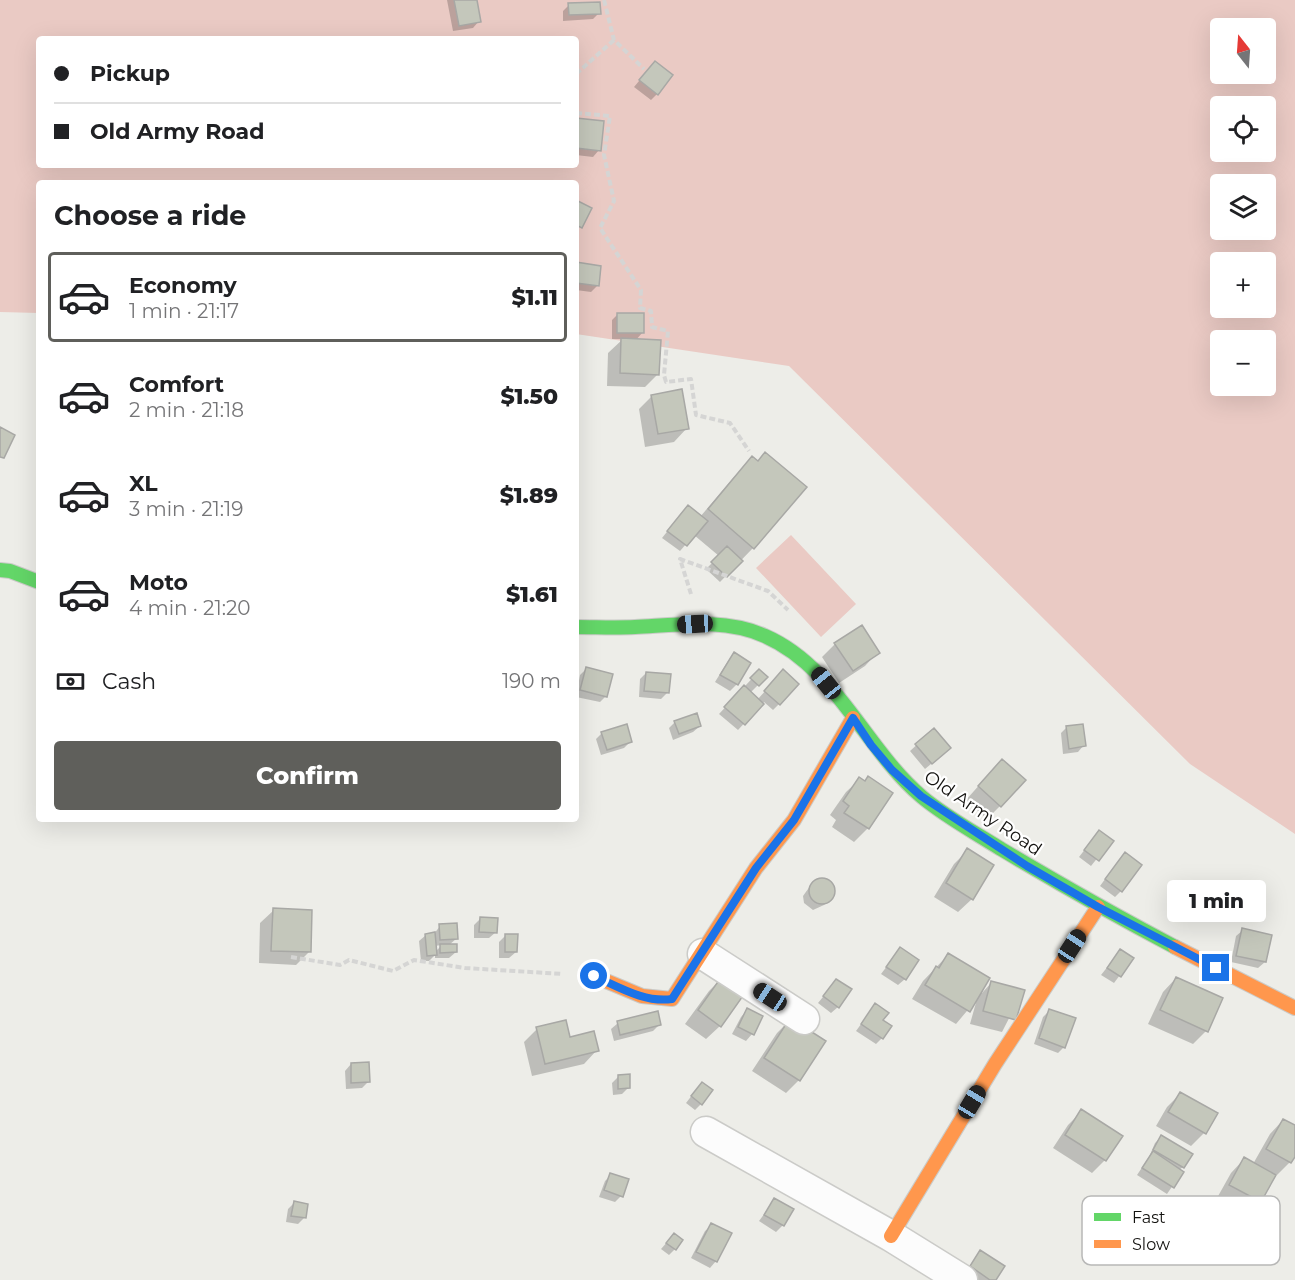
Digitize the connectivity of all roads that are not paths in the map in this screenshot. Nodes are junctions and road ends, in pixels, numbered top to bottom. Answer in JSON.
{"nodes":[{"id":1,"x":0,"y":570,"type":"edge"},
{"id":2,"x":36,"y":581,"type":"edge"},
{"id":3,"x":579,"y":627,"type":"edge"},
{"id":4,"x":853,"y":718,"type":"junction"},
{"id":5,"x":1098,"y":907,"type":"junction"},
{"id":6,"x":703,"y":954,"type":"junction"},
{"id":7,"x":594,"y":976,"type":"road end"},
{"id":8,"x":1295,"y":1008,"type":"edge"},
{"id":9,"x":804,"y":1019,"type":"dead end"},
{"id":10,"x":706,"y":1132,"type":"dead end"},
{"id":11,"x":891,"y":1236,"type":"junction"},
{"id":12,"x":962,"y":1280,"type":"edge"}],
"edges":[{"from":1,"to":2,"type":"street"},
{"from":3,"to":4,"type":"street","name":"Old Army Road"},
{"from":4,"to":5,"type":"street","name":"Old Army Road"},
{"from":4,"to":6,"type":"street"},
{"from":5,"to":8,"type":"street","name":"Old Army Road"},
{"from":5,"to":11,"type":"street"},
{"from":6,"to":7,"type":"street"},
{"from":6,"to":9,"type":"street"},
{"from":10,"to":11,"type":"street"},
{"from":11,"to":12,"type":"street"}]}
